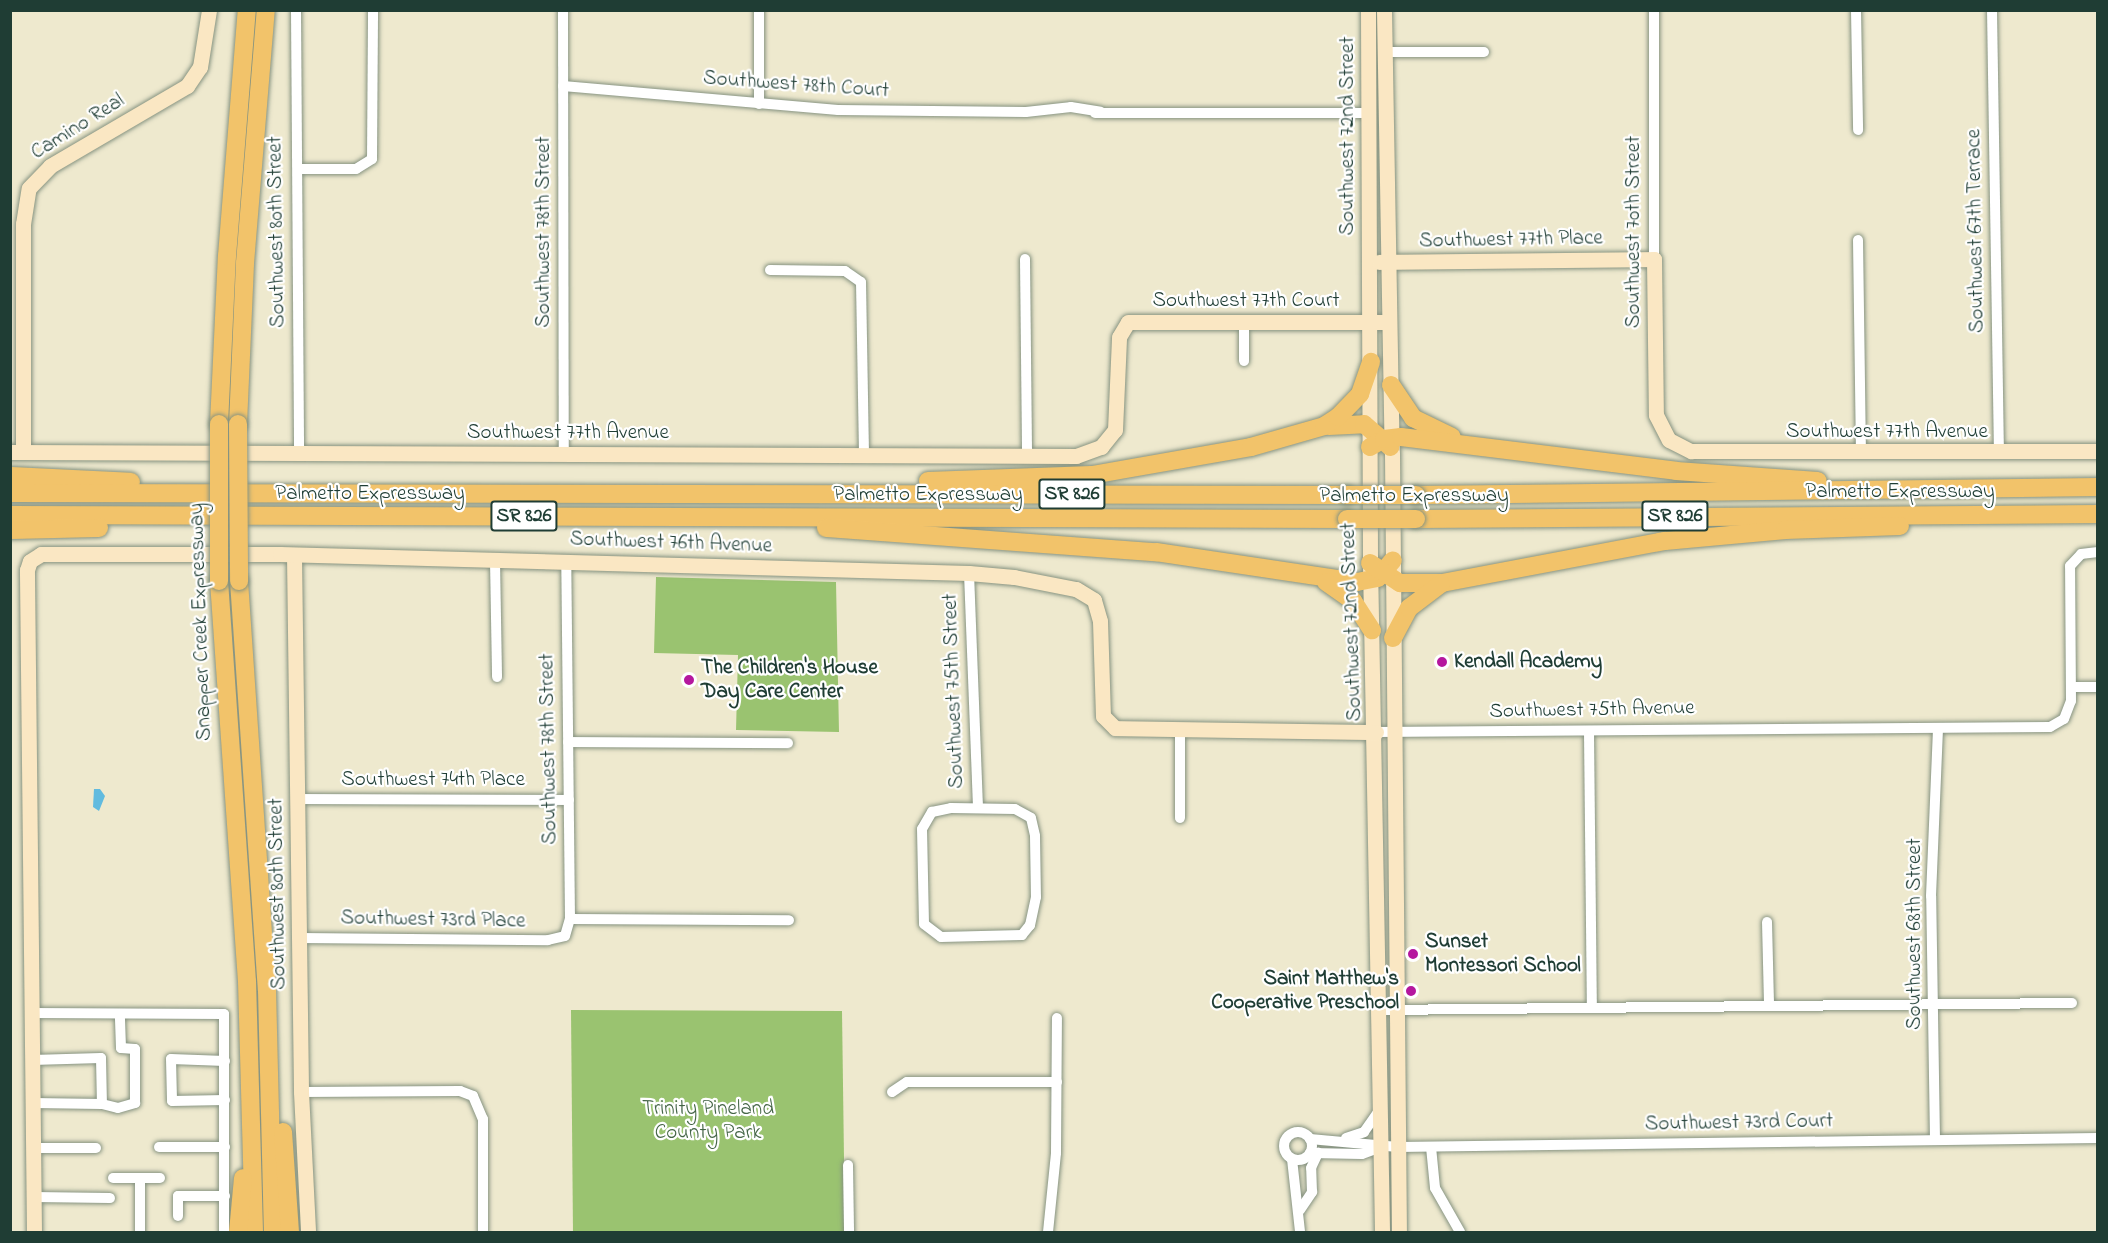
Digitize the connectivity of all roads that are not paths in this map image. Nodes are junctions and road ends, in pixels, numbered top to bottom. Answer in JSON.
{"nodes":[{"id":1,"x":209,"y":10,"type":"edge"},
{"id":2,"x":247,"y":10,"type":"edge"},
{"id":3,"x":266,"y":10,"type":"edge"},
{"id":4,"x":296,"y":10,"type":"edge"},
{"id":5,"x":374,"y":10,"type":"edge"},
{"id":6,"x":563,"y":10,"type":"edge"},
{"id":7,"x":759,"y":10,"type":"edge"},
{"id":8,"x":1368,"y":10,"type":"edge"},
{"id":9,"x":1384,"y":10,"type":"edge"},
{"id":10,"x":1654,"y":10,"type":"edge"},
{"id":11,"x":1856,"y":10,"type":"edge"},
{"id":12,"x":1992,"y":10,"type":"edge"},
{"id":13,"x":1384,"y":52,"type":"junction"},
{"id":14,"x":1484,"y":52,"type":"dead end"},
{"id":15,"x":563,"y":86,"type":"junction"},
{"id":16,"x":759,"y":104,"type":"junction"},
{"id":17,"x":1369,"y":113,"type":"junction"},
{"id":18,"x":1385,"y":113,"type":"junction"},
{"id":19,"x":1858,"y":130,"type":"dead end"},
{"id":20,"x":298,"y":170,"type":"junction"},
{"id":21,"x":1858,"y":240,"type":"dead end"},
{"id":22,"x":1025,"y":259,"type":"dead end"},
{"id":23,"x":1654,"y":259,"type":"junction"},
{"id":24,"x":1370,"y":261,"type":"junction"},
{"id":25,"x":1387,"y":262,"type":"junction"},
{"id":26,"x":770,"y":270,"type":"dead end"},
{"id":27,"x":1244,"y":322,"type":"junction"},
{"id":28,"x":1370,"y":322,"type":"junction"},
{"id":29,"x":1389,"y":322,"type":"junction"},
{"id":30,"x":1244,"y":361,"type":"dead end"},
{"id":31,"x":1371,"y":362,"type":"junction"},
{"id":32,"x":1391,"y":385,"type":"junction"},
{"id":33,"x":1324,"y":426,"type":"junction"},
{"id":34,"x":1115,"y":430,"type":"joint"},
{"id":35,"x":1382,"y":440,"type":"junction"},
{"id":36,"x":1465,"y":442,"type":"junction"},
{"id":37,"x":1678,"y":446,"type":"joint"},
{"id":38,"x":2097,"y":451,"type":"edge"},
{"id":39,"x":17,"y":452,"type":"edge"},
{"id":40,"x":1999,"y":452,"type":"junction"},
{"id":41,"x":299,"y":453,"type":"junction"},
{"id":42,"x":1861,"y":453,"type":"junction"},
{"id":43,"x":564,"y":454,"type":"junction"},
{"id":44,"x":864,"y":455,"type":"junction"},
{"id":45,"x":1027,"y":457,"type":"junction"},
{"id":46,"x":10,"y":476,"type":"edge"},
{"id":47,"x":2097,"y":487,"type":"edge"},
{"id":48,"x":1845,"y":491,"type":"junction"},
{"id":49,"x":797,"y":492,"type":"junction"},
{"id":50,"x":10,"y":493,"type":"edge"},
{"id":51,"x":166,"y":493,"type":"junction"},
{"id":52,"x":1935,"y":514,"type":"junction"},
{"id":53,"x":2097,"y":514,"type":"edge"},
{"id":54,"x":10,"y":515,"type":"edge"},
{"id":55,"x":801,"y":517,"type":"junction"},
{"id":56,"x":223,"y":518,"type":"junction"},
{"id":57,"x":10,"y":530,"type":"edge"},
{"id":58,"x":2097,"y":552,"type":"edge"},
{"id":59,"x":294,"y":555,"type":"junction"},
{"id":60,"x":495,"y":560,"type":"junction"},
{"id":61,"x":566,"y":561,"type":"junction"},
{"id":62,"x":1382,"y":571,"type":"junction"},
{"id":63,"x":969,"y":573,"type":"junction"},
{"id":64,"x":1319,"y":578,"type":"junction"},
{"id":65,"x":1442,"y":583,"type":"junction"},
{"id":66,"x":1372,"y":630,"type":"junction"},
{"id":67,"x":1393,"y":638,"type":"junction"},
{"id":68,"x":497,"y":677,"type":"dead end"},
{"id":69,"x":2071,"y":687,"type":"junction"},
{"id":70,"x":2097,"y":687,"type":"edge"},
{"id":71,"x":1938,"y":728,"type":"junction"},
{"id":72,"x":1118,"y":729,"type":"joint"},
{"id":73,"x":1180,"y":730,"type":"junction"},
{"id":74,"x":1376,"y":732,"type":"junction"},
{"id":75,"x":1589,"y":732,"type":"junction"},
{"id":76,"x":1393,"y":733,"type":"junction"},
{"id":77,"x":568,"y":742,"type":"junction"},
{"id":78,"x":788,"y":743,"type":"dead end"},
{"id":79,"x":298,"y":799,"type":"junction"},
{"id":80,"x":569,"y":800,"type":"junction"},
{"id":81,"x":978,"y":807,"type":"junction"},
{"id":82,"x":1180,"y":818,"type":"dead end"},
{"id":83,"x":1395,"y":887,"type":"junction"},
{"id":84,"x":1377,"y":888,"type":"junction"},
{"id":85,"x":570,"y":919,"type":"junction"},
{"id":86,"x":789,"y":920,"type":"dead end"},
{"id":87,"x":1767,"y":922,"type":"dead end"},
{"id":88,"x":566,"y":936,"type":"joint"},
{"id":89,"x":299,"y":938,"type":"junction"},
{"id":90,"x":2072,"y":1003,"type":"dead end"},
{"id":91,"x":1933,"y":1004,"type":"junction"},
{"id":92,"x":1769,"y":1006,"type":"junction"},
{"id":93,"x":268,"y":1007,"type":"junction"},
{"id":94,"x":1592,"y":1008,"type":"junction"},
{"id":95,"x":1380,"y":1010,"type":"junction"},
{"id":96,"x":1396,"y":1011,"type":"junction"},
{"id":97,"x":31,"y":1013,"type":"junction"},
{"id":98,"x":120,"y":1014,"type":"junction"},
{"id":99,"x":1058,"y":1018,"type":"dead end"},
{"id":100,"x":32,"y":1060,"type":"junction"},
{"id":101,"x":225,"y":1061,"type":"junction"},
{"id":102,"x":252,"y":1071,"type":"junction"},
{"id":103,"x":1057,"y":1082,"type":"junction"},
{"id":104,"x":301,"y":1092,"type":"junction"},
{"id":105,"x":892,"y":1092,"type":"dead end"},
{"id":106,"x":225,"y":1100,"type":"junction"},
{"id":107,"x":33,"y":1103,"type":"junction"},
{"id":108,"x":102,"y":1104,"type":"junction"},
{"id":109,"x":1381,"y":1108,"type":"junction"},
{"id":110,"x":2097,"y":1138,"type":"edge"},
{"id":111,"x":1310,"y":1139,"type":"junction"},
{"id":112,"x":1340,"y":1140,"type":"junction"},
{"id":113,"x":1935,"y":1140,"type":"junction"},
{"id":114,"x":159,"y":1147,"type":"dead end"},
{"id":115,"x":225,"y":1147,"type":"junction"},
{"id":116,"x":1381,"y":1147,"type":"junction"},
{"id":117,"x":1398,"y":1147,"type":"junction"},
{"id":118,"x":1431,"y":1147,"type":"junction"},
{"id":119,"x":33,"y":1148,"type":"junction"},
{"id":120,"x":96,"y":1148,"type":"dead end"},
{"id":121,"x":1314,"y":1153,"type":"junction"},
{"id":122,"x":1292,"y":1159,"type":"junction"},
{"id":123,"x":848,"y":1165,"type":"dead end"},
{"id":124,"x":113,"y":1178,"type":"dead end"},
{"id":125,"x":140,"y":1178,"type":"junction"},
{"id":126,"x":160,"y":1178,"type":"dead end"},
{"id":127,"x":1296,"y":1193,"type":"junction"},
{"id":128,"x":1311,"y":1193,"type":"junction"},
{"id":129,"x":225,"y":1196,"type":"junction"},
{"id":130,"x":34,"y":1197,"type":"junction"},
{"id":131,"x":110,"y":1198,"type":"dead end"},
{"id":132,"x":1300,"y":1210,"type":"junction"},
{"id":133,"x":178,"y":1216,"type":"dead end"},
{"id":134,"x":34,"y":1233,"type":"edge"},
{"id":135,"x":140,"y":1233,"type":"edge"},
{"id":136,"x":224,"y":1233,"type":"edge"},
{"id":137,"x":238,"y":1233,"type":"edge"},
{"id":138,"x":254,"y":1233,"type":"edge"},
{"id":139,"x":273,"y":1233,"type":"edge"},
{"id":140,"x":290,"y":1233,"type":"edge"},
{"id":141,"x":308,"y":1233,"type":"edge"},
{"id":142,"x":483,"y":1233,"type":"edge"},
{"id":143,"x":849,"y":1233,"type":"edge"},
{"id":144,"x":1048,"y":1233,"type":"edge"},
{"id":145,"x":1300,"y":1233,"type":"edge"},
{"id":146,"x":1382,"y":1233,"type":"edge"},
{"id":147,"x":1399,"y":1233,"type":"edge"},
{"id":148,"x":1460,"y":1233,"type":"edge"}],
"edges":[{"from":1,"to":39,"type":"street","name":"Camino Real"},
{"from":2,"to":102,"type":"highway","name":"Snapper Creek Expressway","bridge":true},
{"from":3,"to":93,"type":"highway","name":"Snapper Creek Expressway","bridge":true},
{"from":4,"to":20,"type":"street","name":"Southwest 80th Street"},
{"from":5,"to":20,"type":"street"},
{"from":6,"to":15,"type":"street","name":"Southwest 78th Street"},
{"from":7,"to":16,"type":"street"},
{"from":8,"to":17,"type":"street","name":"Southwest 72nd Street"},
{"from":9,"to":13,"type":"street","name":"Southwest 72nd Street"},
{"from":10,"to":23,"type":"street","name":"Southwest 70th Street"},
{"from":11,"to":19,"type":"street"},
{"from":12,"to":40,"type":"street","name":"Southwest 67th Terrace"},
{"from":13,"to":14,"type":"street"},
{"from":13,"to":18,"type":"street","name":"Southwest 72nd Street"},
{"from":15,"to":16,"type":"street","name":"Southwest 78th Court"},
{"from":15,"to":43,"type":"street","name":"Southwest 78th Street"},
{"from":16,"to":17,"type":"street","name":"Southwest 78th Court"},
{"from":17,"to":18,"type":"street"},
{"from":17,"to":24,"type":"street","name":"Southwest 72nd Street"},
{"from":18,"to":25,"type":"street","name":"Southwest 72nd Street"},
{"from":20,"to":41,"type":"street","name":"Southwest 80th Street"},
{"from":21,"to":42,"type":"street"},
{"from":22,"to":45,"type":"street"},
{"from":23,"to":25,"type":"street","name":"Southwest 77th Place"},
{"from":23,"to":37,"type":"street","name":"Southwest 70th Street"},
{"from":24,"to":25,"type":"street","name":"Southwest 77th Place"},
{"from":24,"to":28,"type":"street","name":"Southwest 72nd Street"},
{"from":25,"to":29,"type":"street","name":"Southwest 72nd Street"},
{"from":26,"to":44,"type":"street"},
{"from":27,"to":28,"type":"street","name":"Southwest 77th Court"},
{"from":27,"to":30,"type":"street"},
{"from":27,"to":34,"type":"street","name":"Southwest 77th Court"},
{"from":28,"to":29,"type":"street","name":"Southwest 77th Court"},
{"from":28,"to":31,"type":"street","name":"Southwest 72nd Street"},
{"from":29,"to":32,"type":"street","name":"Southwest 72nd Street"},
{"from":31,"to":33,"type":"highway"},
{"from":31,"to":35,"type":"street","name":"Southwest 72nd Street"},
{"from":32,"to":35,"type":"street","name":"Southwest 72nd Street"},
{"from":32,"to":36,"type":"highway"},
{"from":33,"to":35,"type":"highway"},
{"from":33,"to":49,"type":"highway"},
{"from":34,"to":45,"type":"street","name":"Southwest 77th Avenue"},
{"from":35,"to":36,"type":"highway"},
{"from":35,"to":62,"type":"street","name":"Southwest 72nd Street"},
{"from":35,"to":62,"type":"street","name":"Southwest 72nd Street"},
{"from":36,"to":48,"type":"highway"},
{"from":37,"to":42,"type":"street","name":"Southwest 77th Avenue"},
{"from":38,"to":40,"type":"street","name":"Southwest 77th Avenue"},
{"from":39,"to":41,"type":"street","name":"Southwest 77th Avenue"},
{"from":40,"to":42,"type":"street","name":"Southwest 77th Avenue"},
{"from":41,"to":43,"type":"street","name":"Southwest 77th Avenue"},
{"from":43,"to":44,"type":"street","name":"Southwest 77th Avenue"},
{"from":44,"to":45,"type":"street","name":"Southwest 77th Avenue"},
{"from":46,"to":51,"type":"highway"},
{"from":47,"to":48,"type":"highway","name":"Palmetto Expressway","number":"SR 826"},
{"from":48,"to":49,"type":"highway","name":"Palmetto Expressway","number":"SR 826","bridge":true},
{"from":49,"to":51,"type":"highway","name":"Palmetto Expressway","number":"SR 826"},
{"from":50,"to":51,"type":"highway","name":"Palmetto Expressway","number":"SR 826"},
{"from":52,"to":53,"type":"highway","name":"Palmetto Expressway","number":"SR 826"},
{"from":52,"to":55,"type":"highway","name":"Palmetto Expressway","number":"SR 826","bridge":true},
{"from":52,"to":65,"type":"highway"},
{"from":54,"to":56,"type":"highway","name":"Palmetto Expressway","number":"SR 826"},
{"from":55,"to":56,"type":"highway","name":"Palmetto Expressway","number":"SR 826"},
{"from":55,"to":64,"type":"highway"},
{"from":56,"to":57,"type":"highway"},
{"from":58,"to":69,"type":"street"},
{"from":59,"to":60,"type":"street","name":"Southwest 76th Avenue"},
{"from":59,"to":79,"type":"street","name":"Southwest 80th Street"},
{"from":59,"to":97,"type":"street","name":"Southwest 76th Avenue"},
{"from":60,"to":61,"type":"street","name":"Southwest 76th Avenue"},
{"from":60,"to":68,"type":"street"},
{"from":61,"to":63,"type":"street","name":"Southwest 76th Avenue"},
{"from":61,"to":77,"type":"street","name":"Southwest 78th Street"},
{"from":62,"to":64,"type":"highway"},
{"from":62,"to":65,"type":"highway"},
{"from":62,"to":66,"type":"street","name":"Southwest 72nd Street"},
{"from":62,"to":67,"type":"street","name":"Southwest 72nd Street"},
{"from":63,"to":72,"type":"street","name":"Southwest 76th Avenue"},
{"from":63,"to":81,"type":"street","name":"Southwest 75th Street"},
{"from":64,"to":66,"type":"highway"},
{"from":65,"to":67,"type":"highway"},
{"from":66,"to":74,"type":"street","name":"Southwest 72nd Street"},
{"from":67,"to":76,"type":"street","name":"Southwest 72nd Street"},
{"from":69,"to":70,"type":"street"},
{"from":69,"to":71,"type":"street","name":"Southwest 75th Avenue"},
{"from":71,"to":75,"type":"street","name":"Southwest 75th Avenue"},
{"from":71,"to":91,"type":"street","name":"Southwest 68th Street"},
{"from":72,"to":73,"type":"street","name":"Southwest 75th Avenue"},
{"from":73,"to":74,"type":"street","name":"Southwest 75th Avenue"},
{"from":73,"to":82,"type":"street"},
{"from":74,"to":76,"type":"street","name":"Southwest 75th Avenue"},
{"from":74,"to":84,"type":"street","name":"Southwest 72nd Street"},
{"from":75,"to":76,"type":"street","name":"Southwest 75th Avenue"},
{"from":75,"to":94,"type":"street"},
{"from":76,"to":83,"type":"street","name":"Southwest 72nd Street"},
{"from":77,"to":78,"type":"street"},
{"from":77,"to":80,"type":"street","name":"Southwest 78th Street"},
{"from":79,"to":80,"type":"street","name":"Southwest 74th Place"},
{"from":79,"to":89,"type":"street","name":"Southwest 80th Street"},
{"from":80,"to":85,"type":"street","name":"Southwest 78th Street"},
{"from":81,"to":81,"type":"street"},
{"from":83,"to":84,"type":"street"},
{"from":83,"to":96,"type":"street","name":"Southwest 72nd Street"},
{"from":84,"to":95,"type":"street","name":"Southwest 72nd Street"},
{"from":85,"to":86,"type":"street"},
{"from":85,"to":88,"type":"street","name":"Southwest 78th Street"},
{"from":87,"to":92,"type":"street"},
{"from":88,"to":89,"type":"street","name":"Southwest 73rd Place"},
{"from":89,"to":104,"type":"street","name":"Southwest 80th Street"},
{"from":90,"to":91,"type":"street"},
{"from":91,"to":92,"type":"street"},
{"from":91,"to":113,"type":"street","name":"Southwest 68th Street"},
{"from":92,"to":94,"type":"street"},
{"from":93,"to":139,"type":"highway","name":"Snapper Creek Expressway"},
{"from":93,"to":140,"type":"highway"},
{"from":94,"to":96,"type":"street"},
{"from":95,"to":96,"type":"street"},
{"from":95,"to":109,"type":"street","name":"Southwest 72nd Street"},
{"from":96,"to":117,"type":"street","name":"Southwest 72nd Street"},
{"from":97,"to":98,"type":"street"},
{"from":97,"to":100,"type":"street"},
{"from":98,"to":101,"type":"street"},
{"from":98,"to":108,"type":"street"},
{"from":99,"to":103,"type":"street"},
{"from":100,"to":107,"type":"street"},
{"from":100,"to":108,"type":"street"},
{"from":101,"to":106,"type":"street"},
{"from":101,"to":106,"type":"street"},
{"from":102,"to":137,"type":"highway"},
{"from":102,"to":138,"type":"highway","name":"Snapper Creek Expressway"},
{"from":103,"to":105,"type":"street"},
{"from":103,"to":144,"type":"street"},
{"from":104,"to":141,"type":"street","name":"Southwest 80th Street"},
{"from":104,"to":142,"type":"street"},
{"from":106,"to":115,"type":"street"},
{"from":107,"to":108,"type":"street"},
{"from":107,"to":119,"type":"street"},
{"from":109,"to":112,"type":"street"},
{"from":109,"to":116,"type":"street","name":"Southwest 72nd Street"},
{"from":110,"to":113,"type":"street","name":"Southwest 73rd Court"},
{"from":111,"to":112,"type":"street"},
{"from":111,"to":121,"type":"street"},
{"from":111,"to":122,"type":"street"},
{"from":112,"to":116,"type":"street"},
{"from":113,"to":118,"type":"street","name":"Southwest 73rd Court"},
{"from":114,"to":115,"type":"street"},
{"from":115,"to":129,"type":"street"},
{"from":116,"to":117,"type":"street","name":"Southwest 73rd Court"},
{"from":116,"to":121,"type":"street"},
{"from":116,"to":146,"type":"street","name":"Southwest 72nd Street"},
{"from":117,"to":118,"type":"street","name":"Southwest 73rd Court"},
{"from":117,"to":147,"type":"street","name":"Southwest 72nd Street"},
{"from":118,"to":148,"type":"street"},
{"from":119,"to":120,"type":"street"},
{"from":119,"to":130,"type":"street"},
{"from":121,"to":122,"type":"street"},
{"from":121,"to":128,"type":"street"},
{"from":122,"to":127,"type":"street"},
{"from":123,"to":143,"type":"street"},
{"from":124,"to":125,"type":"street"},
{"from":125,"to":126,"type":"street"},
{"from":125,"to":135,"type":"street"},
{"from":127,"to":128,"type":"street"},
{"from":127,"to":132,"type":"street"},
{"from":128,"to":132,"type":"street"},
{"from":129,"to":133,"type":"street"},
{"from":129,"to":136,"type":"street"},
{"from":130,"to":131,"type":"street"},
{"from":130,"to":134,"type":"street"},
{"from":132,"to":145,"type":"street"}]}
